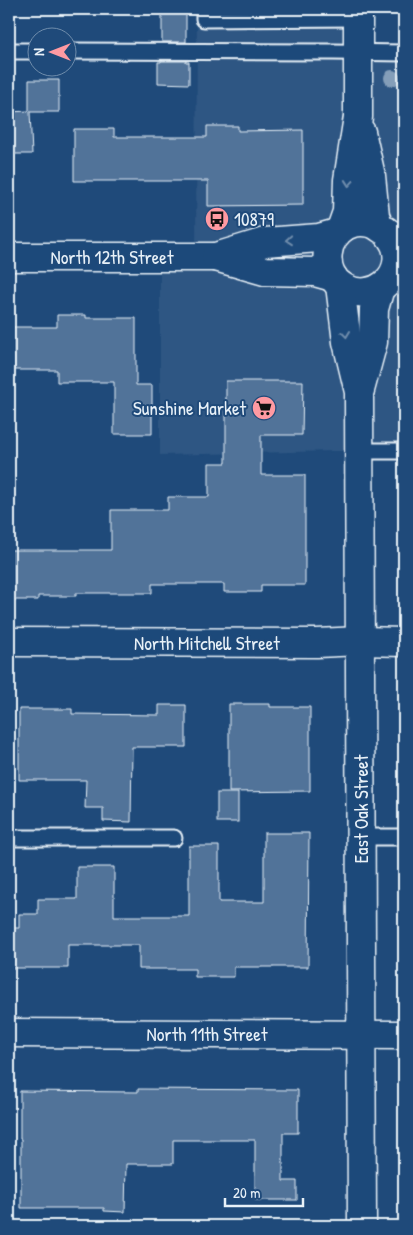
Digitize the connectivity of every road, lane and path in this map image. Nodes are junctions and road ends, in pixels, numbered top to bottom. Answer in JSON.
{"nodes":[{"id":1,"x":204,"y":9,"type":"edge"},
{"id":2,"x":358,"y":13,"type":"edge"},
{"id":3,"x":9,"y":51,"type":"edge"},
{"id":4,"x":28,"y":51,"type":"edge"},
{"id":5,"x":78,"y":51,"type":"edge"},
{"id":6,"x":357,"y":52,"type":"junction"},
{"id":7,"x":404,"y":53,"type":"edge"},
{"id":8,"x":358,"y":117,"type":"junction"},
{"id":9,"x":339,"y":231,"type":"junction"},
{"id":10,"x":390,"y":232,"type":"edge"},
{"id":11,"x":9,"y":257,"type":"edge"},
{"id":12,"x":216,"y":257,"type":"junction"},
{"id":13,"x":336,"y":281,"type":"junction"},
{"id":14,"x":391,"y":282,"type":"edge"},
{"id":15,"x":359,"y":392,"type":"junction"},
{"id":16,"x":360,"y":451,"type":"junction"},
{"id":17,"x":404,"y":451,"type":"edge"},
{"id":18,"x":360,"y":641,"type":"junction"},
{"id":19,"x":9,"y":642,"type":"edge"},
{"id":20,"x":404,"y":642,"type":"edge"},
{"id":21,"x":361,"y":837,"type":"junction"},
{"id":22,"x":404,"y":837,"type":"edge"},
{"id":23,"x":9,"y":838,"type":"edge"},
{"id":24,"x":174,"y":838,"type":"dead end"},
{"id":25,"x":9,"y":1033,"type":"edge"},
{"id":26,"x":361,"y":1035,"type":"junction"},
{"id":27,"x":404,"y":1035,"type":"edge"},
{"id":28,"x":362,"y":1226,"type":"edge"}],
"edges":[{"from":1,"to":2,"type":"lane"},
{"from":2,"to":6,"type":"street"},
{"from":3,"to":4,"type":"lane"},
{"from":5,"to":6,"type":"lane"},
{"from":6,"to":7,"type":"lane"},
{"from":6,"to":8,"type":"street"},
{"from":8,"to":9,"type":"street","one_way":true},
{"from":8,"to":10,"type":"street"},
{"from":9,"to":10,"type":"street","name":"North 12th Street"},
{"from":9,"to":12,"type":"street","name":"North 12th Street","one_way":true},
{"from":9,"to":13,"type":"street"},
{"from":10,"to":14,"type":"street"},
{"from":11,"to":12,"type":"street","name":"North 12th Street"},
{"from":12,"to":13,"type":"street","name":"North 12th Street"},
{"from":13,"to":14,"type":"street","name":"North 12th Street"},
{"from":13,"to":15,"type":"street","name":"East Oak Street","one_way":true},
{"from":14,"to":15,"type":"street","name":"East Oak Street"},
{"from":15,"to":16,"type":"street","name":"East Oak Street"},
{"from":16,"to":17,"type":"lane"},
{"from":16,"to":18,"type":"street","name":"East Oak Street"},
{"from":18,"to":19,"type":"street","name":"North Mitchell Street"},
{"from":18,"to":20,"type":"street","name":"North Mitchell Street"},
{"from":18,"to":21,"type":"street","name":"East Oak Street"},
{"from":21,"to":22,"type":"lane"},
{"from":21,"to":26,"type":"street","name":"East Oak Street"},
{"from":23,"to":24,"type":"lane"},
{"from":25,"to":26,"type":"street","name":"North 11th Street"},
{"from":26,"to":27,"type":"street","name":"North 11th Street"},
{"from":26,"to":28,"type":"street","name":"East Oak Street"}]}
